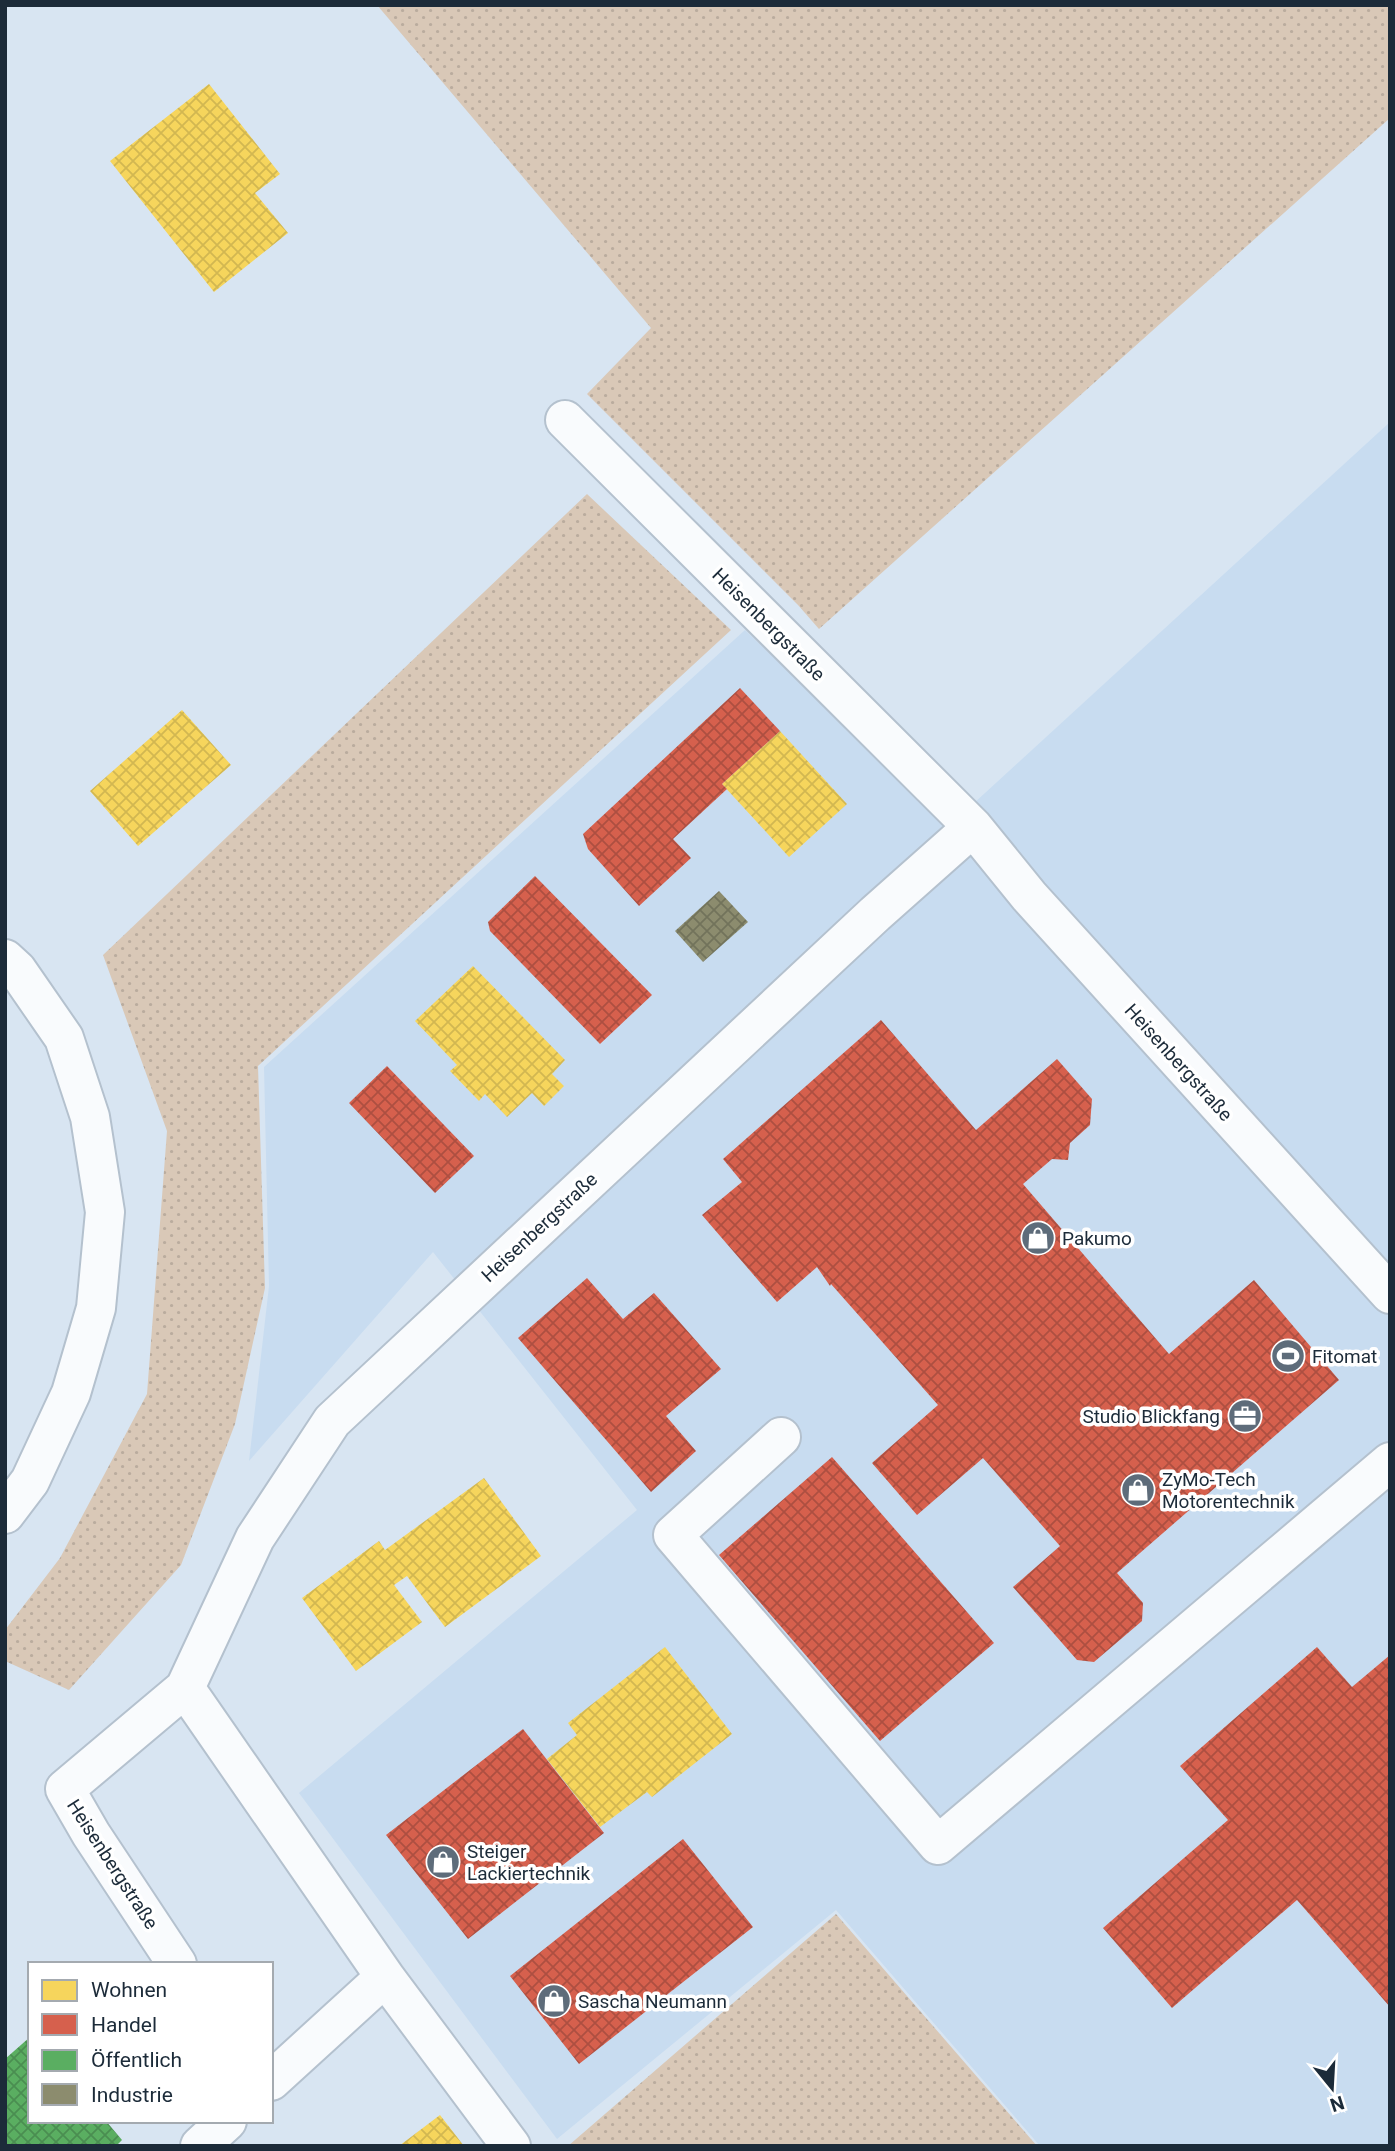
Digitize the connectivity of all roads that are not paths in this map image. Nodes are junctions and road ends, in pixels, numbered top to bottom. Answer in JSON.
{"nodes":[{"id":1,"x":565,"y":420,"type":"dead end"},
{"id":2,"x":973,"y":827,"type":"junction"},
{"id":3,"x":5,"y":959,"type":"edge"},
{"id":4,"x":1390,"y":1294,"type":"edge"},
{"id":5,"x":781,"y":1437,"type":"dead end"},
{"id":6,"x":1390,"y":1462,"type":"edge"},
{"id":7,"x":5,"y":1514,"type":"edge"},
{"id":8,"x":185,"y":1688,"type":"junction"},
{"id":9,"x":176,"y":1962,"type":"edge"},
{"id":10,"x":385,"y":1977,"type":"junction"},
{"id":11,"x":273,"y":2079,"type":"edge"},
{"id":12,"x":225,"y":2123,"type":"edge"},
{"id":13,"x":200,"y":2146,"type":"edge"},
{"id":14,"x":511,"y":2146,"type":"edge"}],
"edges":[{"from":1,"to":2,"type":"main road","name":"Heisenbergstraße"},
{"from":2,"to":4,"type":"main road","name":"Heisenbergstraße"},
{"from":2,"to":8,"type":"main road","name":"Heisenbergstraße"},
{"from":3,"to":7,"type":"main road"},
{"from":5,"to":6,"type":"main road"},
{"from":8,"to":9,"type":"main road","name":"Heisenbergstraße"},
{"from":8,"to":10,"type":"main road"},
{"from":10,"to":11,"type":"main road"},
{"from":10,"to":14,"type":"main road"},
{"from":12,"to":13,"type":"main road"}]}
